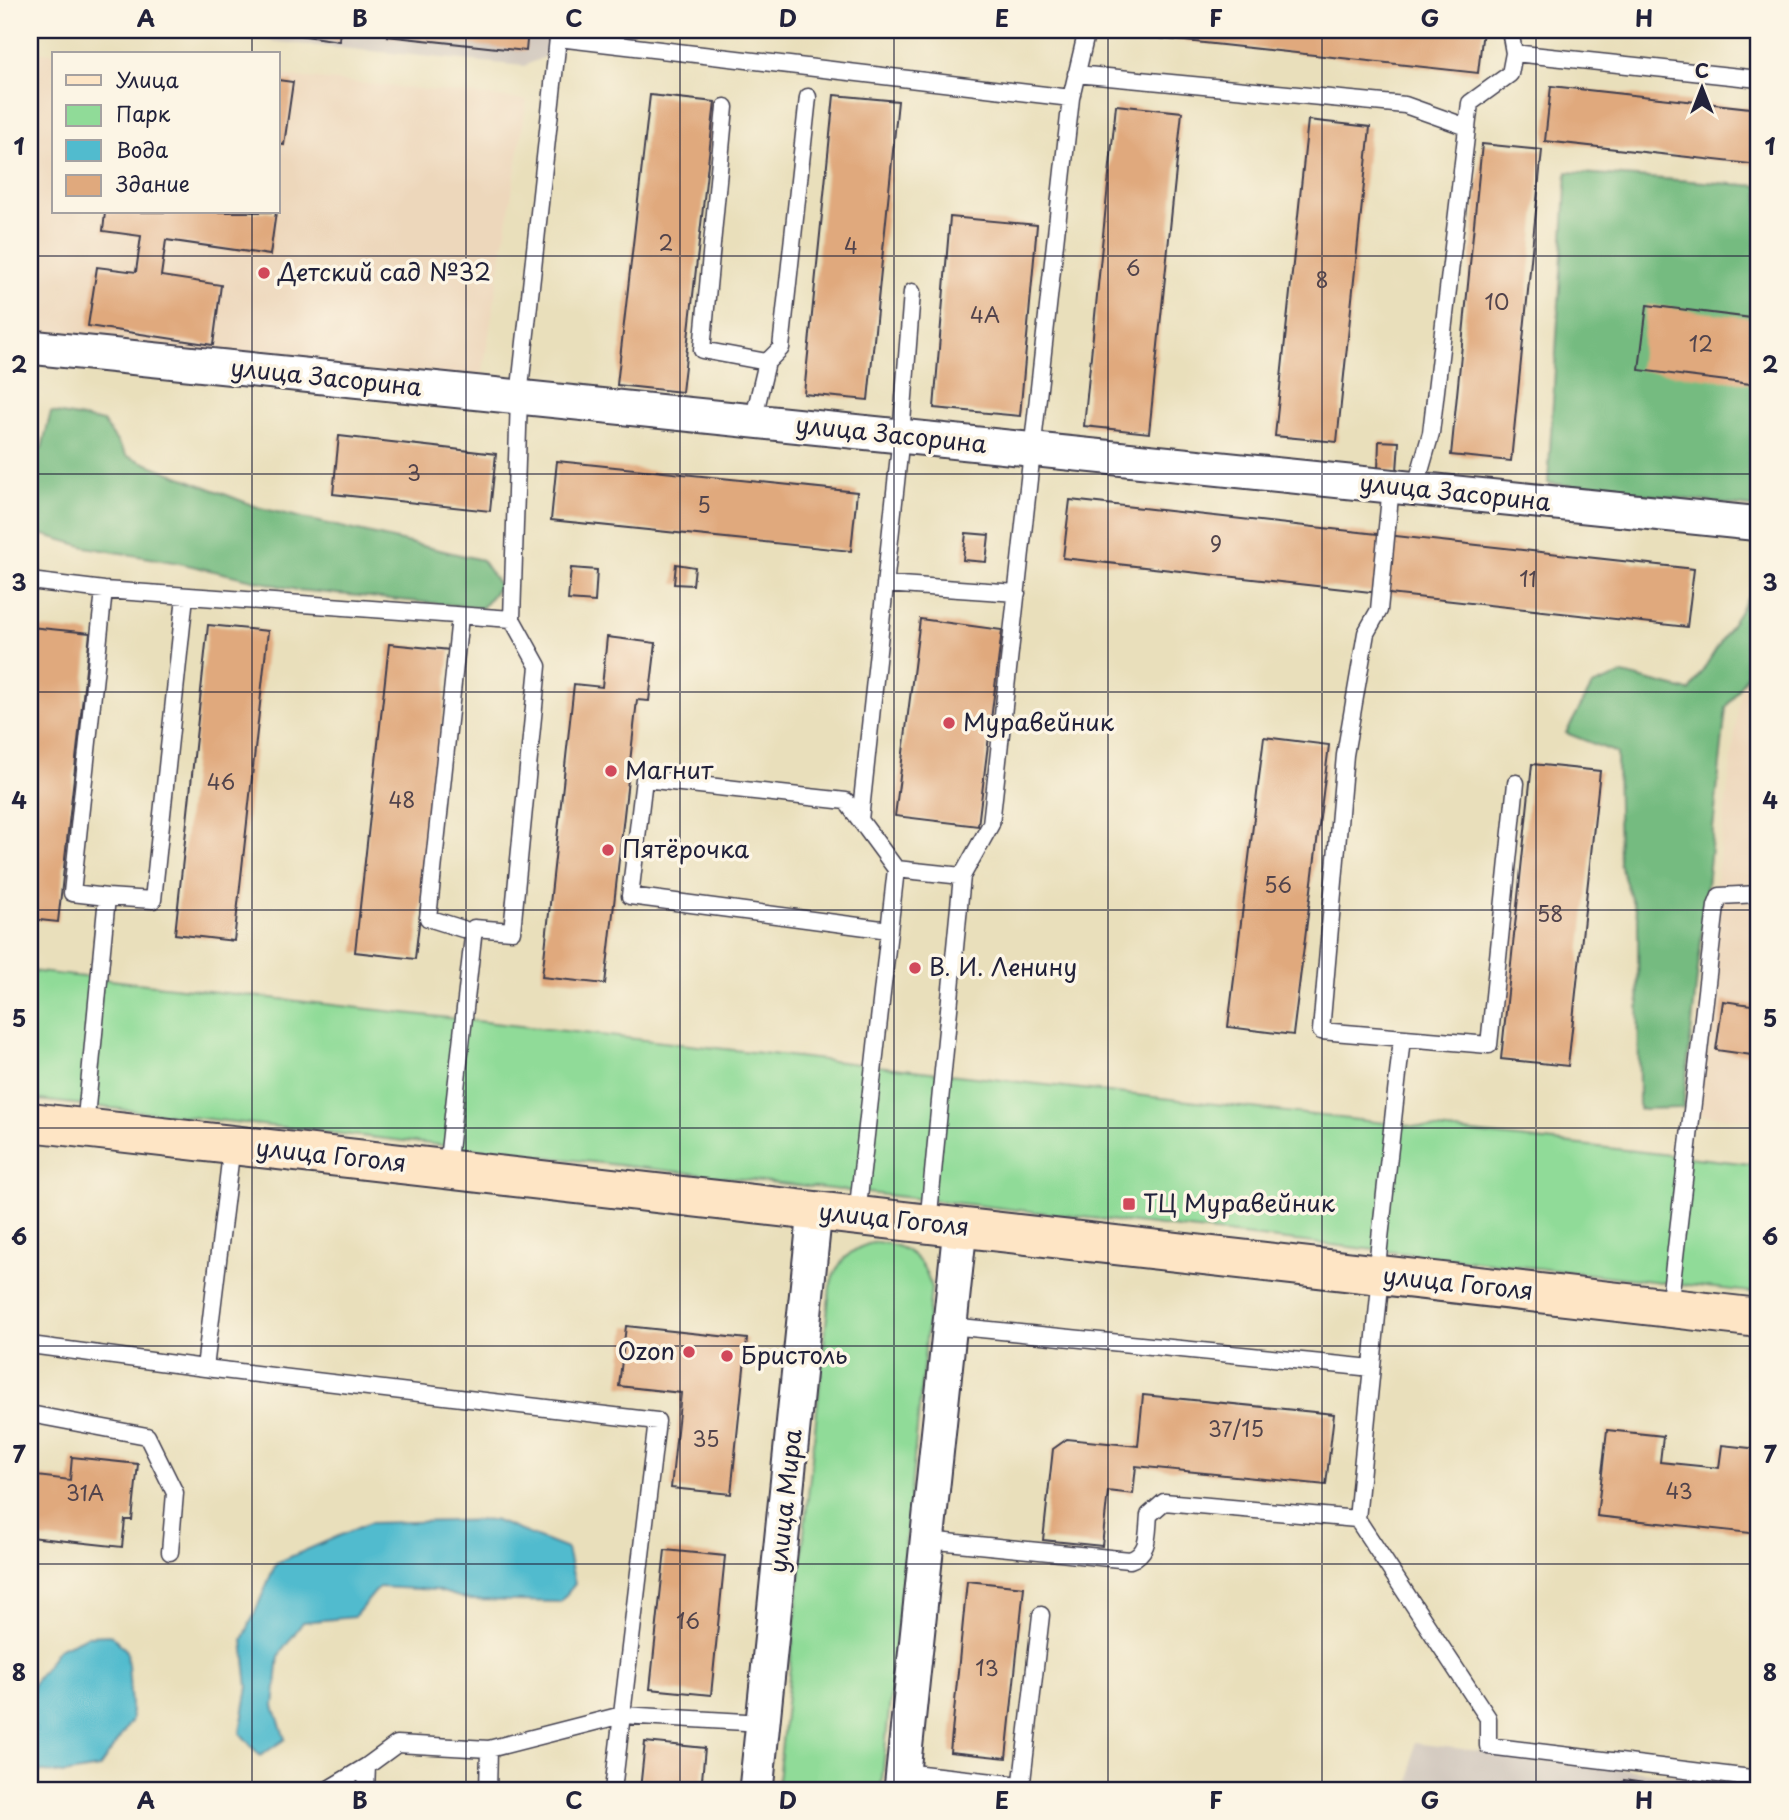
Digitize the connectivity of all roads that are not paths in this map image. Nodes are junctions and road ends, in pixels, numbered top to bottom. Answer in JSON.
{"nodes":[{"id":1,"x":1087,"y":30,"type":"edge"},
{"id":2,"x":1510,"y":30,"type":"edge"},
{"id":3,"x":557,"y":34,"type":"edge"},
{"id":4,"x":1514,"y":54,"type":"junction"},
{"id":5,"x":1076,"y":74,"type":"junction"},
{"id":6,"x":1759,"y":79,"type":"edge"},
{"id":7,"x":808,"y":97,"type":"dead end"},
{"id":8,"x":1071,"y":98,"type":"junction"},
{"id":9,"x":725,"y":107,"type":"dead end"},
{"id":10,"x":1467,"y":127,"type":"junction"},
{"id":11,"x":912,"y":292,"type":"dead end"},
{"id":12,"x":30,"y":348,"type":"edge"},
{"id":13,"x":767,"y":362,"type":"junction"},
{"id":14,"x":519,"y":397,"type":"junction"},
{"id":15,"x":753,"y":421,"type":"junction"},
{"id":16,"x":901,"y":436,"type":"junction"},
{"id":17,"x":1033,"y":450,"type":"junction"},
{"id":18,"x":1403,"y":488,"type":"junction"},
{"id":19,"x":1751,"y":523,"type":"dead end"},
{"id":20,"x":30,"y":581,"type":"edge"},
{"id":21,"x":885,"y":584,"type":"junction"},
{"id":22,"x":104,"y":590,"type":"junction"},
{"id":23,"x":1017,"y":593,"type":"junction"},
{"id":24,"x":185,"y":596,"type":"junction"},
{"id":25,"x":460,"y":617,"type":"junction"},
{"id":26,"x":512,"y":620,"type":"junction"},
{"id":27,"x":1516,"y":783,"type":"dead end"},
{"id":28,"x":860,"y":820,"type":"junction"},
{"id":29,"x":897,"y":869,"type":"junction"},
{"id":30,"x":962,"y":876,"type":"junction"},
{"id":31,"x":1759,"y":894,"type":"edge"},
{"id":32,"x":107,"y":897,"type":"junction"},
{"id":33,"x":463,"y":929,"type":"dead end"},
{"id":34,"x":889,"y":930,"type":"junction"},
{"id":35,"x":1402,"y":1038,"type":"junction"},
{"id":36,"x":30,"y":1122,"type":"edge"},
{"id":37,"x":85,"y":1128,"type":"junction"},
{"id":38,"x":232,"y":1145,"type":"junction"},
{"id":39,"x":447,"y":1169,"type":"junction"},
{"id":40,"x":815,"y":1211,"type":"junction"},
{"id":41,"x":857,"y":1215,"type":"junction"},
{"id":42,"x":944,"y":1226,"type":"junction"},
{"id":43,"x":1378,"y":1275,"type":"junction"},
{"id":44,"x":1669,"y":1308,"type":"junction"},
{"id":45,"x":1759,"y":1318,"type":"edge"},
{"id":46,"x":950,"y":1326,"type":"junction"},
{"id":47,"x":30,"y":1345,"type":"edge"},
{"id":48,"x":205,"y":1368,"type":"junction"},
{"id":49,"x":1371,"y":1368,"type":"junction"},
{"id":50,"x":30,"y":1414,"type":"edge"},
{"id":51,"x":1357,"y":1519,"type":"junction"},
{"id":52,"x":927,"y":1540,"type":"junction"},
{"id":53,"x":170,"y":1552,"type":"dead end"},
{"id":54,"x":1041,"y":1615,"type":"dead end"},
{"id":55,"x":622,"y":1715,"type":"junction"},
{"id":56,"x":763,"y":1723,"type":"junction"},
{"id":57,"x":489,"y":1749,"type":"junction"},
{"id":58,"x":367,"y":1766,"type":"junction"},
{"id":59,"x":1759,"y":1779,"type":"edge"},
{"id":60,"x":902,"y":1781,"type":"edge"},
{"id":61,"x":1021,"y":1788,"type":"edge"},
{"id":62,"x":327,"y":1790,"type":"edge"},
{"id":63,"x":366,"y":1790,"type":"edge"},
{"id":64,"x":488,"y":1790,"type":"edge"},
{"id":65,"x":613,"y":1790,"type":"edge"},
{"id":66,"x":756,"y":1790,"type":"edge"}],
"edges":[{"from":1,"to":5,"type":"lane"},
{"from":2,"to":4,"type":"lane"},
{"from":3,"to":8,"type":"lane"},
{"from":3,"to":14,"type":"lane"},
{"from":4,"to":6,"type":"lane"},
{"from":4,"to":10,"type":"lane"},
{"from":5,"to":8,"type":"lane"},
{"from":5,"to":10,"type":"lane"},
{"from":7,"to":13,"type":"lane"},
{"from":8,"to":17,"type":"lane"},
{"from":9,"to":13,"type":"lane"},
{"from":10,"to":18,"type":"lane"},
{"from":11,"to":16,"type":"lane"},
{"from":12,"to":14,"type":"street","name":"улица Засорина"},
{"from":13,"to":15,"type":"lane"},
{"from":14,"to":15,"type":"street","name":"улица Засорина"},
{"from":14,"to":26,"type":"lane"},
{"from":15,"to":16,"type":"street","name":"улица Засорина"},
{"from":16,"to":17,"type":"street","name":"улица Засорина"},
{"from":16,"to":21,"type":"lane"},
{"from":17,"to":18,"type":"street","name":"улица Засорина"},
{"from":17,"to":23,"type":"lane"},
{"from":18,"to":19,"type":"street","name":"улица Засорина"},
{"from":18,"to":35,"type":"lane"},
{"from":20,"to":22,"type":"lane"},
{"from":21,"to":23,"type":"lane"},
{"from":21,"to":28,"type":"lane"},
{"from":22,"to":24,"type":"lane"},
{"from":22,"to":32,"type":"lane"},
{"from":23,"to":30,"type":"lane"},
{"from":24,"to":25,"type":"lane"},
{"from":24,"to":32,"type":"lane"},
{"from":25,"to":26,"type":"lane"},
{"from":25,"to":33,"type":"lane"},
{"from":26,"to":39,"type":"lane"},
{"from":27,"to":35,"type":"lane"},
{"from":28,"to":29,"type":"lane"},
{"from":28,"to":34,"type":"lane"},
{"from":29,"to":30,"type":"lane"},
{"from":29,"to":34,"type":"lane"},
{"from":30,"to":42,"type":"lane"},
{"from":31,"to":44,"type":"lane"},
{"from":32,"to":37,"type":"lane"},
{"from":34,"to":41,"type":"lane"},
{"from":35,"to":43,"type":"lane"},
{"from":36,"to":37,"type":"main road","name":"улица Гоголя"},
{"from":37,"to":38,"type":"main road","name":"улица Гоголя"},
{"from":38,"to":39,"type":"main road","name":"улица Гоголя"},
{"from":38,"to":48,"type":"lane"},
{"from":39,"to":40,"type":"main road","name":"улица Гоголя"},
{"from":40,"to":41,"type":"main road","name":"улица Гоголя"},
{"from":40,"to":56,"type":"street","name":"улица Мира"},
{"from":41,"to":42,"type":"main road","name":"улица Гоголя"},
{"from":42,"to":43,"type":"main road","name":"улица Гоголя"},
{"from":42,"to":46,"type":"street"},
{"from":43,"to":44,"type":"main road","name":"улица Гоголя"},
{"from":43,"to":49,"type":"lane"},
{"from":44,"to":45,"type":"main road","name":"улица Гоголя"},
{"from":46,"to":49,"type":"lane"},
{"from":46,"to":52,"type":"street"},
{"from":47,"to":48,"type":"lane"},
{"from":48,"to":55,"type":"lane"},
{"from":49,"to":51,"type":"lane"},
{"from":50,"to":53,"type":"lane"},
{"from":51,"to":52,"type":"lane"},
{"from":51,"to":59,"type":"lane"},
{"from":52,"to":60,"type":"street"},
{"from":54,"to":61,"type":"lane"},
{"from":55,"to":56,"type":"lane"},
{"from":55,"to":57,"type":"lane"},
{"from":55,"to":65,"type":"lane"},
{"from":56,"to":66,"type":"street","name":"улица Мира"},
{"from":57,"to":58,"type":"lane"},
{"from":57,"to":64,"type":"lane"},
{"from":58,"to":62,"type":"lane"},
{"from":58,"to":63,"type":"lane"},
{"from":60,"to":61,"type":"lane"}]}
